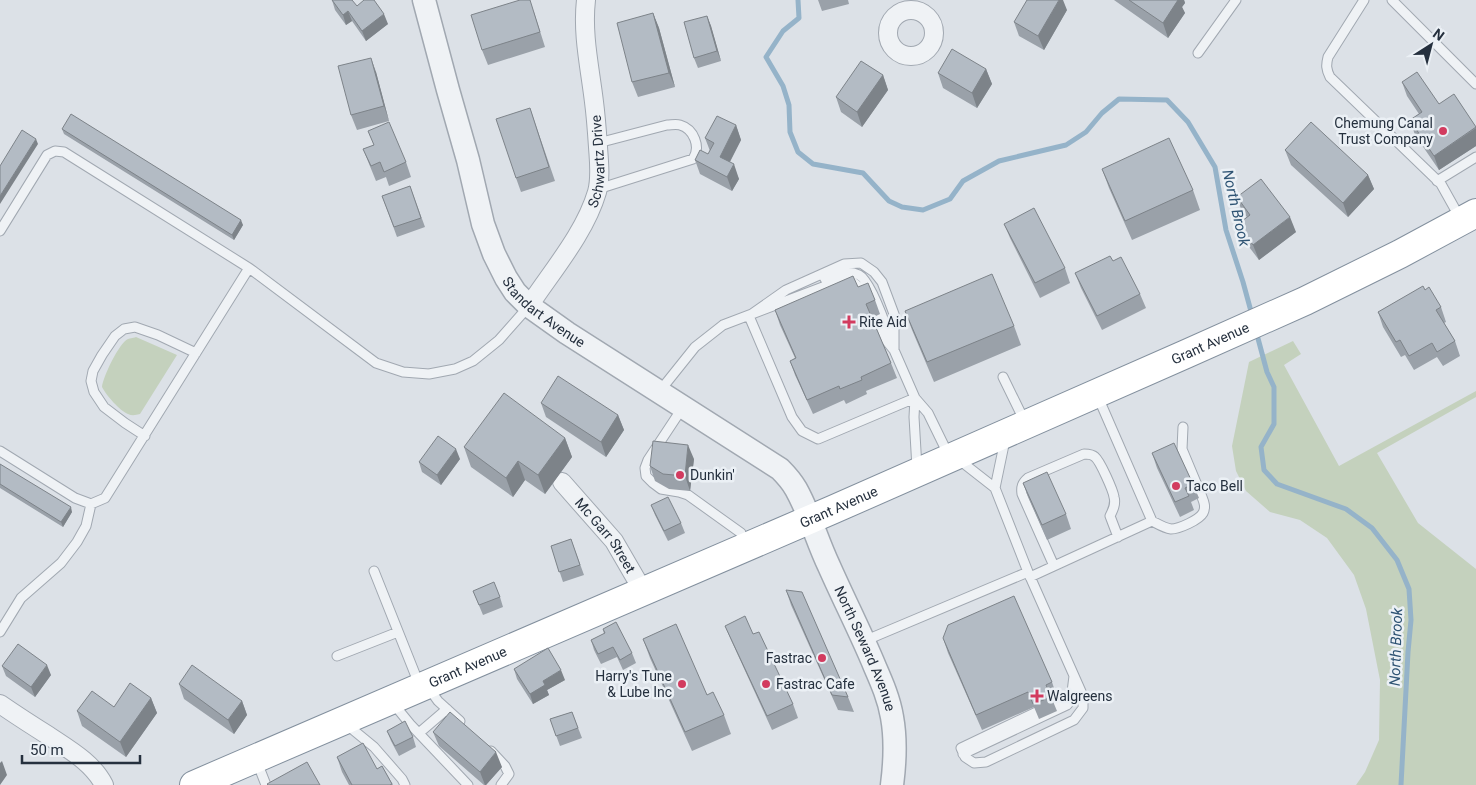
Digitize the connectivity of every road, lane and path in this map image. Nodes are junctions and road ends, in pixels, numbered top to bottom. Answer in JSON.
{"nodes":[{"id":1,"x":424,"y":0,"type":"edge"},
{"id":2,"x":586,"y":0,"type":"edge"},
{"id":3,"x":1236,"y":0,"type":"edge"},
{"id":4,"x":1364,"y":0,"type":"edge"},
{"id":5,"x":1392,"y":0,"type":"edge"},
{"id":6,"x":1198,"y":53,"type":"dead end"},
{"id":7,"x":1476,"y":84,"type":"edge"},
{"id":8,"x":598,"y":143,"type":"junction"},
{"id":9,"x":1476,"y":158,"type":"edge"},
{"id":10,"x":1437,"y":181,"type":"junction"},
{"id":11,"x":598,"y":189,"type":"junction"},
{"id":12,"x":1468,"y":217,"type":"edge"},
{"id":13,"x":0,"y":231,"type":"edge"},
{"id":14,"x":249,"y":268,"type":"junction"},
{"id":15,"x":529,"y":306,"type":"junction"},
{"id":16,"x":763,"y":306,"type":"junction"},
{"id":17,"x":749,"y":316,"type":"junction"},
{"id":18,"x":894,"y":350,"type":"junction"},
{"id":19,"x":196,"y":353,"type":"junction"},
{"id":20,"x":1003,"y":377,"type":"dead end"},
{"id":21,"x":659,"y":392,"type":"junction"},
{"id":22,"x":1097,"y":394,"type":"junction"},
{"id":23,"x":915,"y":398,"type":"junction"},
{"id":24,"x":683,"y":407,"type":"junction"},
{"id":25,"x":1183,"y":427,"type":"dead end"},
{"id":26,"x":1016,"y":430,"type":"junction"},
{"id":27,"x":145,"y":436,"type":"junction"},
{"id":28,"x":0,"y":451,"type":"edge"},
{"id":29,"x":952,"y":457,"type":"junction"},
{"id":30,"x":918,"y":472,"type":"junction"},
{"id":31,"x":562,"y":482,"type":"dead end"},
{"id":32,"x":995,"y":488,"type":"junction"},
{"id":33,"x":91,"y":504,"type":"junction"},
{"id":34,"x":810,"y":518,"type":"junction"},
{"id":35,"x":1152,"y":521,"type":"junction"},
{"id":36,"x":741,"y":533,"type":"dead end"},
{"id":37,"x":1118,"y":537,"type":"junction"},
{"id":38,"x":1054,"y":566,"type":"junction"},
{"id":39,"x":374,"y":570,"type":"dead end"},
{"id":40,"x":1029,"y":575,"type":"junction"},
{"id":41,"x":642,"y":591,"type":"junction"},
{"id":42,"x":0,"y":632,"type":"edge"},
{"id":43,"x":398,"y":632,"type":"junction"},
{"id":44,"x":864,"y":641,"type":"junction"},
{"id":45,"x":337,"y":656,"type":"dead end"},
{"id":46,"x":1075,"y":680,"type":"junction"},
{"id":47,"x":423,"y":686,"type":"junction"},
{"id":48,"x":391,"y":700,"type":"junction"},
{"id":49,"x":0,"y":704,"type":"edge"},
{"id":50,"x":447,"y":709,"type":"junction"},
{"id":51,"x":342,"y":721,"type":"junction"},
{"id":52,"x":464,"y":725,"type":"edge"},
{"id":53,"x":419,"y":733,"type":"junction"},
{"id":54,"x":485,"y":746,"type":"edge"},
{"id":55,"x":255,"y":758,"type":"junction"},
{"id":56,"x":104,"y":785,"type":"edge"},
{"id":57,"x":194,"y":785,"type":"edge"},
{"id":58,"x":266,"y":785,"type":"edge"},
{"id":59,"x":405,"y":785,"type":"edge"},
{"id":60,"x":468,"y":785,"type":"edge"},
{"id":61,"x":501,"y":785,"type":"edge"},
{"id":62,"x":892,"y":785,"type":"edge"}],
"edges":[{"from":1,"to":15,"type":"street","name":"Standart Avenue"},
{"from":2,"to":8,"type":"street","name":"Schwartz Drive"},
{"from":3,"to":6,"type":"lane"},
{"from":4,"to":10,"type":"lane"},
{"from":5,"to":7,"type":"lane"},
{"from":8,"to":11,"type":"street","name":"Schwartz Drive"},
{"from":8,"to":11,"type":"lane"},
{"from":9,"to":10,"type":"lane"},
{"from":10,"to":12,"type":"lane"},
{"from":11,"to":15,"type":"street","name":"Schwartz Drive"},
{"from":12,"to":22,"type":"highway","name":"Grant Avenue"},
{"from":13,"to":14,"type":"lane"},
{"from":14,"to":15,"type":"lane"},
{"from":14,"to":19,"type":"lane"},
{"from":15,"to":21,"type":"street","name":"Standart Avenue"},
{"from":16,"to":17,"type":"lane"},
{"from":16,"to":18,"type":"lane"},
{"from":16,"to":18,"type":"lane"},
{"from":17,"to":18,"type":"lane"},
{"from":17,"to":21,"type":"lane"},
{"from":17,"to":23,"type":"lane"},
{"from":18,"to":23,"type":"lane"},
{"from":19,"to":27,"type":"lane"},
{"from":19,"to":27,"type":"lane"},
{"from":20,"to":26,"type":"lane"},
{"from":21,"to":24,"type":"street","name":"Standart Avenue"},
{"from":22,"to":26,"type":"highway","name":"Grant Avenue"},
{"from":22,"to":35,"type":"lane"},
{"from":23,"to":29,"type":"lane"},
{"from":23,"to":30,"type":"lane"},
{"from":24,"to":34,"type":"street","name":"Standart Avenue"},
{"from":24,"to":36,"type":"lane"},
{"from":25,"to":35,"type":"lane"},
{"from":26,"to":29,"type":"highway","name":"Grant Avenue"},
{"from":26,"to":32,"type":"lane"},
{"from":27,"to":33,"type":"lane"},
{"from":28,"to":33,"type":"lane"},
{"from":29,"to":30,"type":"highway","name":"Grant Avenue"},
{"from":29,"to":32,"type":"lane"},
{"from":30,"to":34,"type":"highway","name":"Grant Avenue"},
{"from":31,"to":41,"type":"street","name":"Mc Garr Street"},
{"from":32,"to":40,"type":"lane"},
{"from":33,"to":42,"type":"lane"},
{"from":34,"to":41,"type":"highway","name":"Grant Avenue"},
{"from":34,"to":44,"type":"street","name":"North Seward Avenue"},
{"from":35,"to":37,"type":"lane"},
{"from":37,"to":38,"type":"lane"},
{"from":37,"to":38,"type":"lane"},
{"from":38,"to":40,"type":"lane"},
{"from":39,"to":43,"type":"lane"},
{"from":40,"to":44,"type":"lane"},
{"from":40,"to":46,"type":"lane"},
{"from":41,"to":47,"type":"highway","name":"Grant Avenue"},
{"from":43,"to":45,"type":"lane"},
{"from":43,"to":47,"type":"lane"},
{"from":44,"to":62,"type":"street","name":"North Seward Avenue"},
{"from":46,"to":46,"type":"lane"},
{"from":47,"to":48,"type":"highway","name":"Grant Avenue"},
{"from":47,"to":50,"type":"lane"},
{"from":48,"to":51,"type":"highway","name":"Grant Avenue"},
{"from":48,"to":53,"type":"lane"},
{"from":49,"to":56,"type":"street"},
{"from":50,"to":52,"type":"lane"},
{"from":50,"to":53,"type":"lane"},
{"from":51,"to":55,"type":"highway","name":"Grant Avenue"},
{"from":51,"to":59,"type":"lane"},
{"from":53,"to":60,"type":"lane"},
{"from":54,"to":61,"type":"lane"},
{"from":55,"to":57,"type":"highway","name":"Grant Avenue"},
{"from":55,"to":58,"type":"lane"}]}
